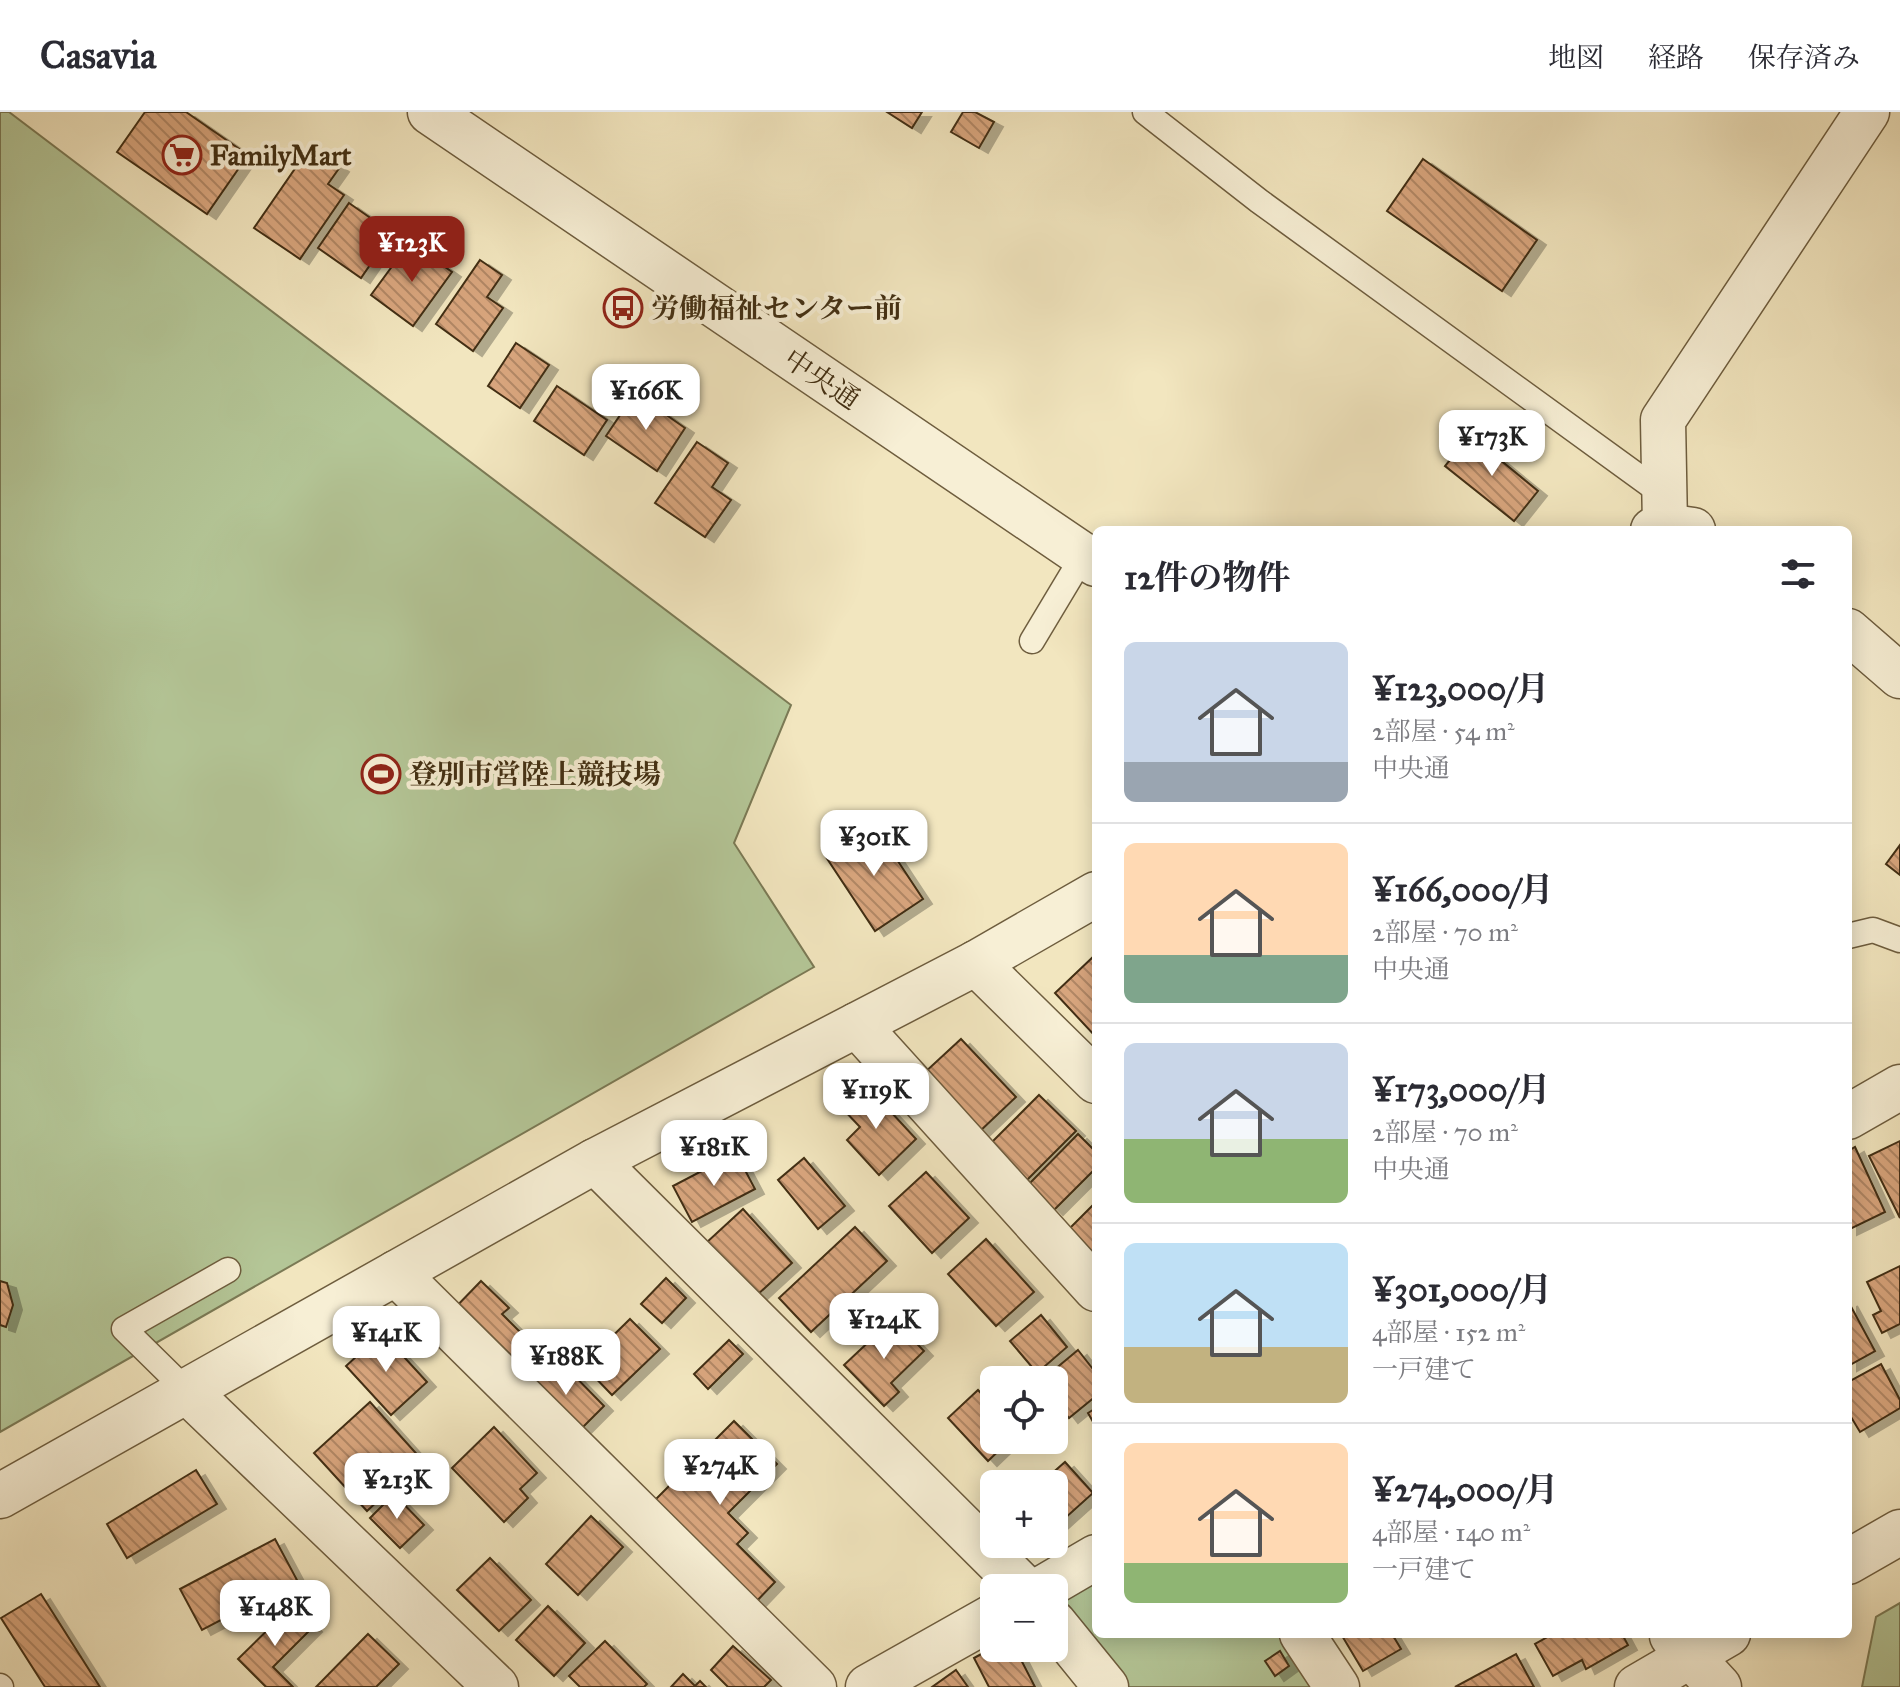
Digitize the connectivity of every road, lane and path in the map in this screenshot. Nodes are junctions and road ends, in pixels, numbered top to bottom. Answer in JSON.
{"nodes":[{"id":1,"x":430,"y":112,"type":"edge"},
{"id":2,"x":1145,"y":112,"type":"edge"},
{"id":3,"x":1867,"y":112,"type":"edge"},
{"id":4,"x":1669,"y":520,"type":"edge"},
{"id":5,"x":1090,"y":560,"type":"edge"},
{"id":6,"x":1852,"y":634,"type":"edge"},
{"id":7,"x":1032,"y":641,"type":"dead end"},
{"id":8,"x":1900,"y":676,"type":"edge"},
{"id":9,"x":1092,"y":896,"type":"edge"},
{"id":10,"x":1852,"y":935,"type":"edge"},
{"id":11,"x":1900,"y":940,"type":"edge"},
{"id":12,"x":976,"y":963,"type":"junction"},
{"id":13,"x":857,"y":1025,"type":"junction"},
{"id":14,"x":1092,"y":1077,"type":"edge"},
{"id":15,"x":1900,"y":1087,"type":"edge"},
{"id":16,"x":1852,"y":1115,"type":"edge"},
{"id":17,"x":595,"y":1161,"type":"junction"},
{"id":18,"x":228,"y":1270,"type":"dead end"},
{"id":19,"x":396,"y":1273,"type":"junction"},
{"id":20,"x":1092,"y":1285,"type":"edge"},
{"id":21,"x":187,"y":1391,"type":"junction"},
{"id":22,"x":0,"y":1496,"type":"edge"},
{"id":23,"x":1900,"y":1532,"type":"edge"},
{"id":24,"x":1092,"y":1559,"type":"edge"},
{"id":25,"x":1852,"y":1560,"type":"edge"},
{"id":26,"x":1010,"y":1574,"type":"edge"},
{"id":27,"x":1067,"y":1574,"type":"edge"},
{"id":28,"x":980,"y":1624,"type":"edge"},
{"id":29,"x":1305,"y":1638,"type":"edge"},
{"id":30,"x":1068,"y":1640,"type":"edge"},
{"id":31,"x":1703,"y":1652,"type":"edge"},
{"id":32,"x":496,"y":1687,"type":"edge"},
{"id":33,"x":814,"y":1687,"type":"edge"},
{"id":34,"x":868,"y":1687,"type":"edge"},
{"id":35,"x":1106,"y":1687,"type":"edge"},
{"id":36,"x":1337,"y":1687,"type":"edge"},
{"id":37,"x":1637,"y":1687,"type":"edge"}],
"edges":[{"from":1,"to":5,"type":"street","name":"中央通"},
{"from":2,"to":4,"type":"lane"},
{"from":3,"to":4,"type":"street"},
{"from":5,"to":7,"type":"lane"},
{"from":6,"to":8,"type":"street"},
{"from":9,"to":12,"type":"street"},
{"from":10,"to":11,"type":"lane"},
{"from":12,"to":13,"type":"street"},
{"from":12,"to":14,"type":"street"},
{"from":13,"to":17,"type":"street"},
{"from":13,"to":20,"type":"street"},
{"from":15,"to":16,"type":"street"},
{"from":17,"to":19,"type":"street"},
{"from":17,"to":26,"type":"street"},
{"from":18,"to":21,"type":"lane"},
{"from":19,"to":21,"type":"street"},
{"from":19,"to":33,"type":"street"},
{"from":21,"to":22,"type":"street"},
{"from":21,"to":32,"type":"street"},
{"from":23,"to":25,"type":"street"},
{"from":24,"to":27,"type":"street"},
{"from":28,"to":34,"type":"street"},
{"from":29,"to":36,"type":"street"},
{"from":30,"to":35,"type":"street"},
{"from":31,"to":37,"type":"street"}]}
